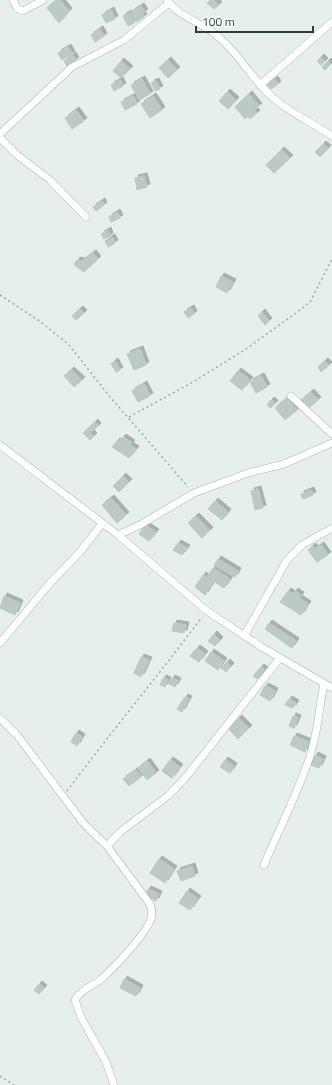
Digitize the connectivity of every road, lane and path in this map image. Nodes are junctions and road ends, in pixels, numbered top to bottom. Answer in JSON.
{"nodes":[{"id":1,"x":13,"y":0,"type":"edge"},
{"id":2,"x":43,"y":0,"type":"edge"},
{"id":3,"x":168,"y":2,"type":"edge"},
{"id":4,"x":332,"y":22,"type":"edge"},
{"id":5,"x":260,"y":85,"type":"junction"},
{"id":6,"x":0,"y":134,"type":"edge"},
{"id":7,"x":332,"y":136,"type":"edge"},
{"id":8,"x":0,"y":138,"type":"edge"},
{"id":9,"x":86,"y":217,"type":"dead end"},
{"id":10,"x":332,"y":259,"type":"edge"},
{"id":11,"x":0,"y":295,"type":"edge"},
{"id":12,"x":291,"y":396,"type":"dead end"},
{"id":13,"x":129,"y":417,"type":"junction"},
{"id":14,"x":332,"y":434,"type":"edge"},
{"id":15,"x":332,"y":443,"type":"edge"},
{"id":16,"x":0,"y":445,"type":"edge"},
{"id":17,"x":194,"y":493,"type":"junction"},
{"id":18,"x":102,"y":524,"type":"junction"},
{"id":19,"x":332,"y":528,"type":"edge"},
{"id":20,"x":118,"y":535,"type":"junction"},
{"id":21,"x":207,"y":611,"type":"junction"},
{"id":22,"x":244,"y":636,"type":"junction"},
{"id":23,"x":0,"y":643,"type":"edge"},
{"id":24,"x":280,"y":658,"type":"junction"},
{"id":25,"x":324,"y":684,"type":"junction"},
{"id":26,"x":332,"y":688,"type":"edge"},
{"id":27,"x":0,"y":718,"type":"edge"},
{"id":28,"x":63,"y":797,"type":"junction"},
{"id":29,"x":107,"y":846,"type":"junction"},
{"id":30,"x":264,"y":865,"type":"dead end"},
{"id":31,"x":0,"y":1076,"type":"edge"},
{"id":32,"x":14,"y":1085,"type":"edge"},
{"id":33,"x":114,"y":1085,"type":"edge"}],
"edges":[{"from":1,"to":2,"type":"street"},
{"from":3,"to":5,"type":"street"},
{"from":3,"to":6,"type":"street"},
{"from":4,"to":5,"type":"street"},
{"from":5,"to":7,"type":"street"},
{"from":8,"to":9,"type":"street"},
{"from":10,"to":13,"type":"path"},
{"from":11,"to":13,"type":"path"},
{"from":12,"to":14,"type":"street"},
{"from":13,"to":17,"type":"path"},
{"from":15,"to":17,"type":"street"},
{"from":16,"to":18,"type":"street"},
{"from":17,"to":20,"type":"street"},
{"from":18,"to":20,"type":"street"},
{"from":18,"to":23,"type":"street"},
{"from":19,"to":22,"type":"street"},
{"from":20,"to":21,"type":"street"},
{"from":21,"to":22,"type":"street"},
{"from":21,"to":28,"type":"path"},
{"from":22,"to":24,"type":"street"},
{"from":24,"to":25,"type":"street"},
{"from":24,"to":29,"type":"street"},
{"from":25,"to":26,"type":"street"},
{"from":25,"to":30,"type":"street"},
{"from":27,"to":28,"type":"street"},
{"from":28,"to":29,"type":"street"},
{"from":29,"to":33,"type":"street"},
{"from":31,"to":32,"type":"path"}]}
